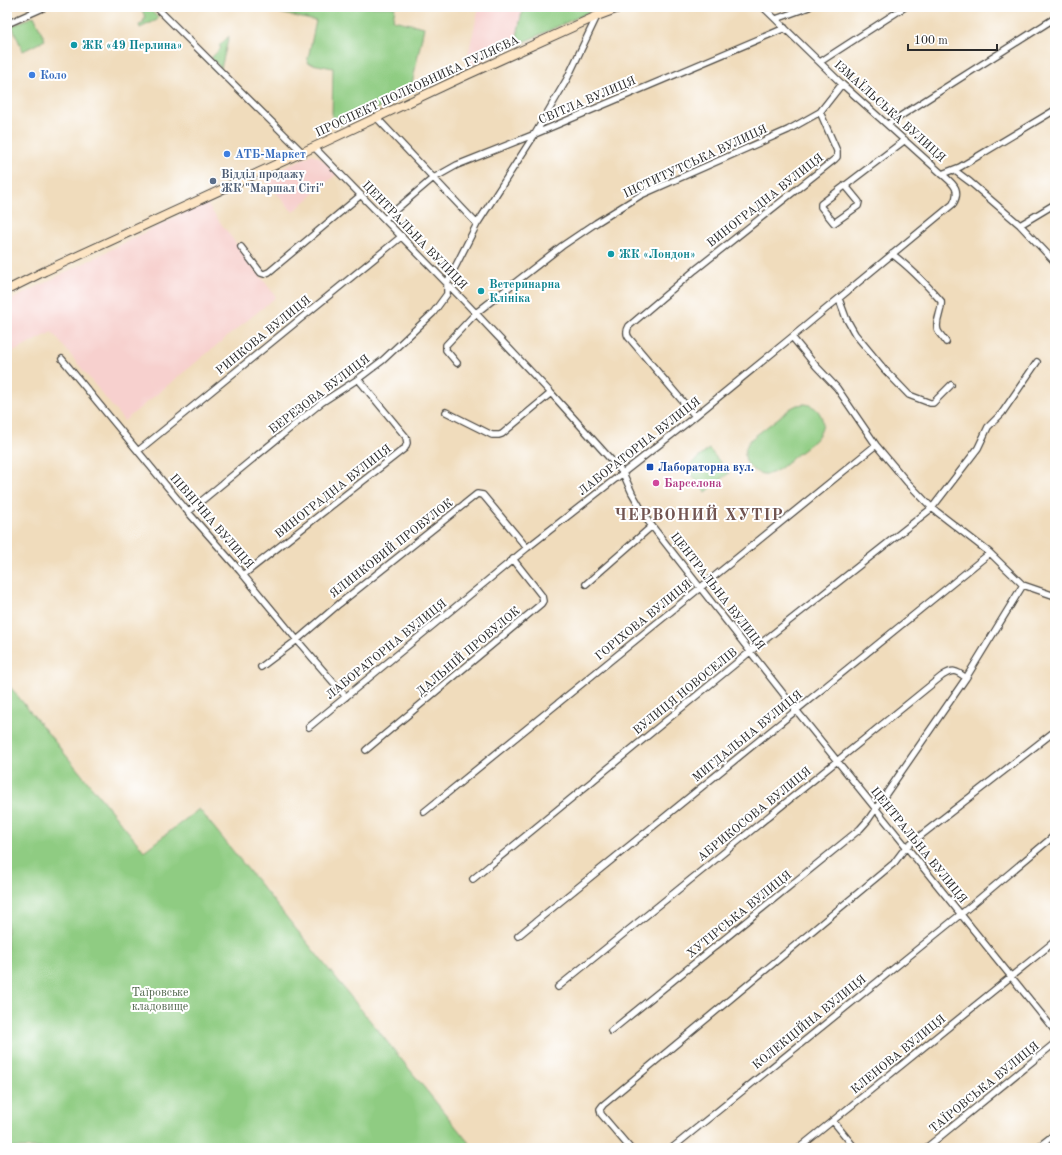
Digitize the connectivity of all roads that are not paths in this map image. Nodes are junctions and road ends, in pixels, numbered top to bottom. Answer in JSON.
{"nodes":[{"id":1,"x":45,"y":7,"type":"edge"},
{"id":2,"x":156,"y":7,"type":"edge"},
{"id":3,"x":621,"y":7,"type":"edge"},
{"id":4,"x":763,"y":7,"type":"edge"},
{"id":5,"x":809,"y":7,"type":"edge"},
{"id":6,"x":905,"y":7,"type":"edge"},
{"id":7,"x":597,"y":16,"type":"junction"},
{"id":8,"x":1055,"y":18,"type":"edge"},
{"id":9,"x":776,"y":19,"type":"junction"},
{"id":10,"x":7,"y":24,"type":"edge"},
{"id":11,"x":785,"y":28,"type":"junction"},
{"id":12,"x":820,"y":62,"type":"junction"},
{"id":13,"x":842,"y":84,"type":"junction"},
{"id":14,"x":1055,"y":110,"type":"edge"},
{"id":15,"x":820,"y":112,"type":"junction"},
{"id":16,"x":376,"y":117,"type":"junction"},
{"id":17,"x":888,"y":124,"type":"junction"},
{"id":18,"x":535,"y":134,"type":"junction"},
{"id":19,"x":905,"y":140,"type":"junction"},
{"id":20,"x":314,"y":147,"type":"junction"},
{"id":21,"x":302,"y":152,"type":"junction"},
{"id":22,"x":954,"y":170,"type":"junction"},
{"id":23,"x":942,"y":174,"type":"junction"},
{"id":24,"x":433,"y":178,"type":"junction"},
{"id":25,"x":845,"y":185,"type":"junction"},
{"id":26,"x":361,"y":195,"type":"junction"},
{"id":27,"x":1055,"y":204,"type":"edge"},
{"id":28,"x":385,"y":219,"type":"junction"},
{"id":29,"x":478,"y":224,"type":"junction"},
{"id":30,"x":1020,"y":225,"type":"junction"},
{"id":31,"x":402,"y":236,"type":"junction"},
{"id":32,"x":241,"y":247,"type":"dead end"},
{"id":33,"x":892,"y":254,"type":"junction"},
{"id":34,"x":1055,"y":262,"type":"edge"},
{"id":35,"x":447,"y":282,"type":"junction"},
{"id":36,"x":7,"y":290,"type":"edge"},
{"id":37,"x":839,"y":299,"type":"junction"},
{"id":38,"x":476,"y":313,"type":"junction"},
{"id":39,"x":792,"y":337,"type":"junction"},
{"id":40,"x":946,"y":342,"type":"dead end"},
{"id":41,"x":62,"y":359,"type":"dead end"},
{"id":42,"x":1037,"y":362,"type":"dead end"},
{"id":43,"x":456,"y":363,"type":"dead end"},
{"id":44,"x":358,"y":379,"type":"junction"},
{"id":45,"x":951,"y":385,"type":"dead end"},
{"id":46,"x":551,"y":393,"type":"junction"},
{"id":47,"x":446,"y":412,"type":"dead end"},
{"id":48,"x":695,"y":416,"type":"junction"},
{"id":49,"x":876,"y":445,"type":"junction"},
{"id":50,"x":138,"y":451,"type":"junction"},
{"id":51,"x":623,"y":473,"type":"junction"},
{"id":52,"x":932,"y":508,"type":"junction"},
{"id":53,"x":188,"y":512,"type":"junction"},
{"id":54,"x":652,"y":526,"type":"junction"},
{"id":55,"x":527,"y":548,"type":"junction"},
{"id":56,"x":990,"y":553,"type":"junction"},
{"id":57,"x":513,"y":560,"type":"junction"},
{"id":58,"x":243,"y":575,"type":"junction"},
{"id":59,"x":586,"y":584,"type":"dead end"},
{"id":60,"x":1023,"y":585,"type":"junction"},
{"id":61,"x":700,"y":587,"type":"junction"},
{"id":62,"x":1055,"y":596,"type":"edge"},
{"id":63,"x":297,"y":640,"type":"junction"},
{"id":64,"x":751,"y":651,"type":"junction"},
{"id":65,"x":261,"y":667,"type":"dead end"},
{"id":66,"x":966,"y":678,"type":"junction"},
{"id":67,"x":346,"y":697,"type":"junction"},
{"id":68,"x":796,"y":710,"type":"junction"},
{"id":69,"x":309,"y":727,"type":"dead end"},
{"id":70,"x":1055,"y":731,"type":"edge"},
{"id":71,"x":366,"y":750,"type":"dead end"},
{"id":72,"x":837,"y":761,"type":"junction"},
{"id":73,"x":875,"y":808,"type":"junction"},
{"id":74,"x":424,"y":812,"type":"dead end"},
{"id":75,"x":1055,"y":835,"type":"edge"},
{"id":76,"x":906,"y":847,"type":"junction"},
{"id":77,"x":474,"y":879,"type":"dead end"},
{"id":78,"x":961,"y":914,"type":"junction"},
{"id":79,"x":518,"y":936,"type":"dead end"},
{"id":80,"x":1055,"y":941,"type":"edge"},
{"id":81,"x":1011,"y":977,"type":"junction"},
{"id":82,"x":558,"y":986,"type":"dead end"},
{"id":83,"x":611,"y":1031,"type":"dead end"},
{"id":84,"x":1055,"y":1031,"type":"edge"},
{"id":85,"x":1055,"y":1043,"type":"edge"},
{"id":86,"x":833,"y":1120,"type":"junction"},
{"id":87,"x":1055,"y":1134,"type":"edge"},
{"id":88,"x":630,"y":1148,"type":"edge"},
{"id":89,"x":672,"y":1148,"type":"edge"},
{"id":90,"x":799,"y":1148,"type":"edge"},
{"id":91,"x":855,"y":1148,"type":"edge"},
{"id":92,"x":926,"y":1148,"type":"edge"},
{"id":93,"x":1037,"y":1148,"type":"edge"}],
"edges":[{"from":1,"to":10,"type":"street"},
{"from":2,"to":21,"type":"street"},
{"from":3,"to":7,"type":"main road","name":"ПРОСПЕКТ ПОЛКОВНИКА ГУЛЯЄВА"},
{"from":4,"to":9,"type":"street","name":"ІЗМАЇЛЬСЬКА ВУЛИЦЯ"},
{"from":5,"to":9,"type":"street"},
{"from":6,"to":12,"type":"street"},
{"from":7,"to":16,"type":"main road","name":"ПРОСПЕКТ ПОЛКОВНИКА ГУЛЯЄВА"},
{"from":7,"to":18,"type":"street"},
{"from":8,"to":17,"type":"street"},
{"from":9,"to":11,"type":"street","name":"ІЗМАЇЛЬСЬКА ВУЛИЦЯ"},
{"from":11,"to":12,"type":"street","name":"ІЗМАЇЛЬСЬКА ВУЛИЦЯ"},
{"from":11,"to":18,"type":"street","name":"СВІТЛА ВУЛИЦЯ"},
{"from":12,"to":13,"type":"street","name":"ІЗМАЇЛЬСЬКА ВУЛИЦЯ"},
{"from":13,"to":15,"type":"street","name":"ІНСТИТУТСЬКА ВУЛИЦЯ"},
{"from":13,"to":17,"type":"street","name":"ІЗМАЇЛЬСЬКА ВУЛИЦЯ"},
{"from":14,"to":22,"type":"street","name":"ІЗМАЇЛЬСЬКА ВУЛИЦЯ"},
{"from":15,"to":38,"type":"street","name":"ІНСТИТУТСЬКА ВУЛИЦЯ"},
{"from":15,"to":48,"type":"street","name":"ВИНОГРАДНА ВУЛИЦЯ"},
{"from":16,"to":20,"type":"main road","name":"ПРОСПЕКТ ПОЛКОВНИКА ГУЛЯЄВА"},
{"from":16,"to":24,"type":"street"},
{"from":17,"to":19,"type":"street","name":"ІЗМАЇЛЬСЬКА ВУЛИЦЯ"},
{"from":18,"to":24,"type":"street"},
{"from":18,"to":29,"type":"street","name":"СВІТЛА ВУЛИЦЯ"},
{"from":19,"to":23,"type":"street","name":"ІЗМАЇЛЬСЬКА ВУЛИЦЯ"},
{"from":19,"to":25,"type":"street"},
{"from":20,"to":21,"type":"main road","name":"ПРОСПЕКТ ПОЛКОВНИКА ГУЛЯЄВА"},
{"from":20,"to":26,"type":"street","name":"ЦЕНТРАЛЬНА ВУЛИЦЯ"},
{"from":21,"to":36,"type":"main road","name":"ПРОСПЕКТ ПОЛКОВНИКА ГУЛЯЄВА"},
{"from":22,"to":23,"type":"street","name":"ІЗМАЇЛЬСЬКА ВУЛИЦЯ"},
{"from":22,"to":30,"type":"street"},
{"from":23,"to":33,"type":"street","name":"ЛАБОРАТОРНА ВУЛИЦЯ"},
{"from":24,"to":28,"type":"street"},
{"from":24,"to":29,"type":"street"},
{"from":25,"to":25,"type":"street"},
{"from":26,"to":28,"type":"street","name":"ЦЕНТРАЛЬНА ВУЛИЦЯ"},
{"from":26,"to":32,"type":"street"},
{"from":27,"to":30,"type":"street"},
{"from":28,"to":31,"type":"street","name":"ЦЕНТРАЛЬНА ВУЛИЦЯ"},
{"from":29,"to":35,"type":"street","name":"СВІТЛА ВУЛИЦЯ"},
{"from":30,"to":34,"type":"street"},
{"from":31,"to":35,"type":"street","name":"ЦЕНТРАЛЬНА ВУЛИЦЯ"},
{"from":31,"to":50,"type":"street","name":"РИНКОВА ВУЛИЦЯ"},
{"from":33,"to":37,"type":"street","name":"ЛАБОРАТОРНА ВУЛИЦЯ"},
{"from":33,"to":40,"type":"street"},
{"from":35,"to":38,"type":"street","name":"ЦЕНТРАЛЬНА ВУЛИЦЯ"},
{"from":35,"to":44,"type":"street","name":"БЕРЕЗОВА ВУЛИЦЯ"},
{"from":37,"to":39,"type":"street","name":"ЛАБОРАТОРНА ВУЛИЦЯ"},
{"from":37,"to":45,"type":"street"},
{"from":38,"to":43,"type":"street","name":"ІНСТИТУТСЬКА ВУЛИЦЯ"},
{"from":38,"to":46,"type":"street","name":"ЦЕНТРАЛЬНА ВУЛИЦЯ"},
{"from":39,"to":48,"type":"street","name":"ЛАБОРАТОРНА ВУЛИЦЯ"},
{"from":39,"to":49,"type":"street"},
{"from":41,"to":50,"type":"street","name":"ПІВНІЧНА ВУЛИЦЯ"},
{"from":42,"to":52,"type":"street","name":"ВУЛИЦЯ НОВОСЕЛІВ"},
{"from":44,"to":53,"type":"street","name":"БЕРЕЗОВА ВУЛИЦЯ"},
{"from":44,"to":58,"type":"street","name":"ВИНОГРАДНА ВУЛИЦЯ"},
{"from":46,"to":47,"type":"street"},
{"from":46,"to":51,"type":"street","name":"ЦЕНТРАЛЬНА ВУЛИЦЯ"},
{"from":48,"to":51,"type":"street","name":"ЛАБОРАТОРНА ВУЛИЦЯ"},
{"from":49,"to":52,"type":"street"},
{"from":49,"to":61,"type":"street","name":"ГОРІХОВА ВУЛИЦЯ"},
{"from":50,"to":53,"type":"street","name":"ПІВНІЧНА ВУЛИЦЯ"},
{"from":51,"to":54,"type":"street","name":"ЦЕНТРАЛЬНА ВУЛИЦЯ"},
{"from":51,"to":55,"type":"street","name":"ЛАБОРАТОРНА ВУЛИЦЯ"},
{"from":52,"to":56,"type":"street"},
{"from":52,"to":64,"type":"street","name":"ВУЛИЦЯ НОВОСЕЛІВ"},
{"from":53,"to":58,"type":"street","name":"ПІВНІЧНА ВУЛИЦЯ"},
{"from":54,"to":59,"type":"street"},
{"from":54,"to":61,"type":"street","name":"ЦЕНТРАЛЬНА ВУЛИЦЯ"},
{"from":55,"to":57,"type":"street","name":"ЛАБОРАТОРНА ВУЛИЦЯ"},
{"from":55,"to":63,"type":"street","name":"ЯЛИНКОВИЙ ПРОВУЛОК"},
{"from":56,"to":60,"type":"street"},
{"from":56,"to":68,"type":"street","name":"МИГДАЛЬНА ВУЛИЦЯ"},
{"from":57,"to":67,"type":"street","name":"ЛАБОРАТОРНА ВУЛИЦЯ"},
{"from":57,"to":71,"type":"street","name":"ДАЛЬНІЙ ПРОВУЛОК"},
{"from":58,"to":63,"type":"street","name":"ПІВНІЧНА ВУЛИЦЯ"},
{"from":60,"to":62,"type":"street"},
{"from":60,"to":66,"type":"street"},
{"from":61,"to":64,"type":"street","name":"ЦЕНТРАЛЬНА ВУЛИЦЯ"},
{"from":61,"to":74,"type":"street","name":"ГОРІХОВА ВУЛИЦЯ"},
{"from":63,"to":65,"type":"street","name":"ЯЛИНКОВИЙ ПРОВУЛОК"},
{"from":63,"to":67,"type":"street","name":"ПІВНІЧНА ВУЛИЦЯ"},
{"from":64,"to":68,"type":"street","name":"ЦЕНТРАЛЬНА ВУЛИЦЯ"},
{"from":64,"to":77,"type":"street","name":"ВУЛИЦЯ НОВОСЕЛІВ"},
{"from":66,"to":72,"type":"street","name":"АБРИКОСОВА ВУЛИЦЯ"},
{"from":66,"to":73,"type":"street"},
{"from":67,"to":69,"type":"street","name":"ЛАБОРАТОРНА ВУЛИЦЯ"},
{"from":68,"to":72,"type":"street","name":"ЦЕНТРАЛЬНА ВУЛИЦЯ"},
{"from":68,"to":79,"type":"street","name":"МИГДАЛЬНА ВУЛИЦЯ"},
{"from":70,"to":76,"type":"street"},
{"from":72,"to":73,"type":"street","name":"ЦЕНТРАЛЬНА ВУЛИЦЯ"},
{"from":72,"to":82,"type":"street","name":"АБРИКОСОВА ВУЛИЦЯ"},
{"from":73,"to":76,"type":"street","name":"ЦЕНТРАЛЬНА ВУЛИЦЯ"},
{"from":73,"to":83,"type":"street","name":"ХУТІРСЬКА ВУЛИЦЯ"},
{"from":75,"to":78,"type":"street","name":"КОЛЕКЦІЙНА ВУЛИЦЯ"},
{"from":76,"to":78,"type":"street","name":"ЦЕНТРАЛЬНА ВУЛИЦЯ"},
{"from":76,"to":88,"type":"street"},
{"from":78,"to":81,"type":"street","name":"ЦЕНТРАЛЬНА ВУЛИЦЯ"},
{"from":78,"to":89,"type":"street","name":"КОЛЕКЦІЙНА ВУЛИЦЯ"},
{"from":80,"to":81,"type":"street","name":"КЛЕНОВА ВУЛИЦЯ"},
{"from":81,"to":84,"type":"street","name":"ЦЕНТРАЛЬНА ВУЛИЦЯ"},
{"from":81,"to":86,"type":"street","name":"КЛЕНОВА ВУЛИЦЯ"},
{"from":85,"to":92,"type":"street","name":"ТАЇРОВСЬКА ВУЛИЦЯ"},
{"from":86,"to":90,"type":"street","name":"КЛЕНОВА ВУЛИЦЯ"},
{"from":86,"to":91,"type":"street"},
{"from":87,"to":93,"type":"street"}]}
